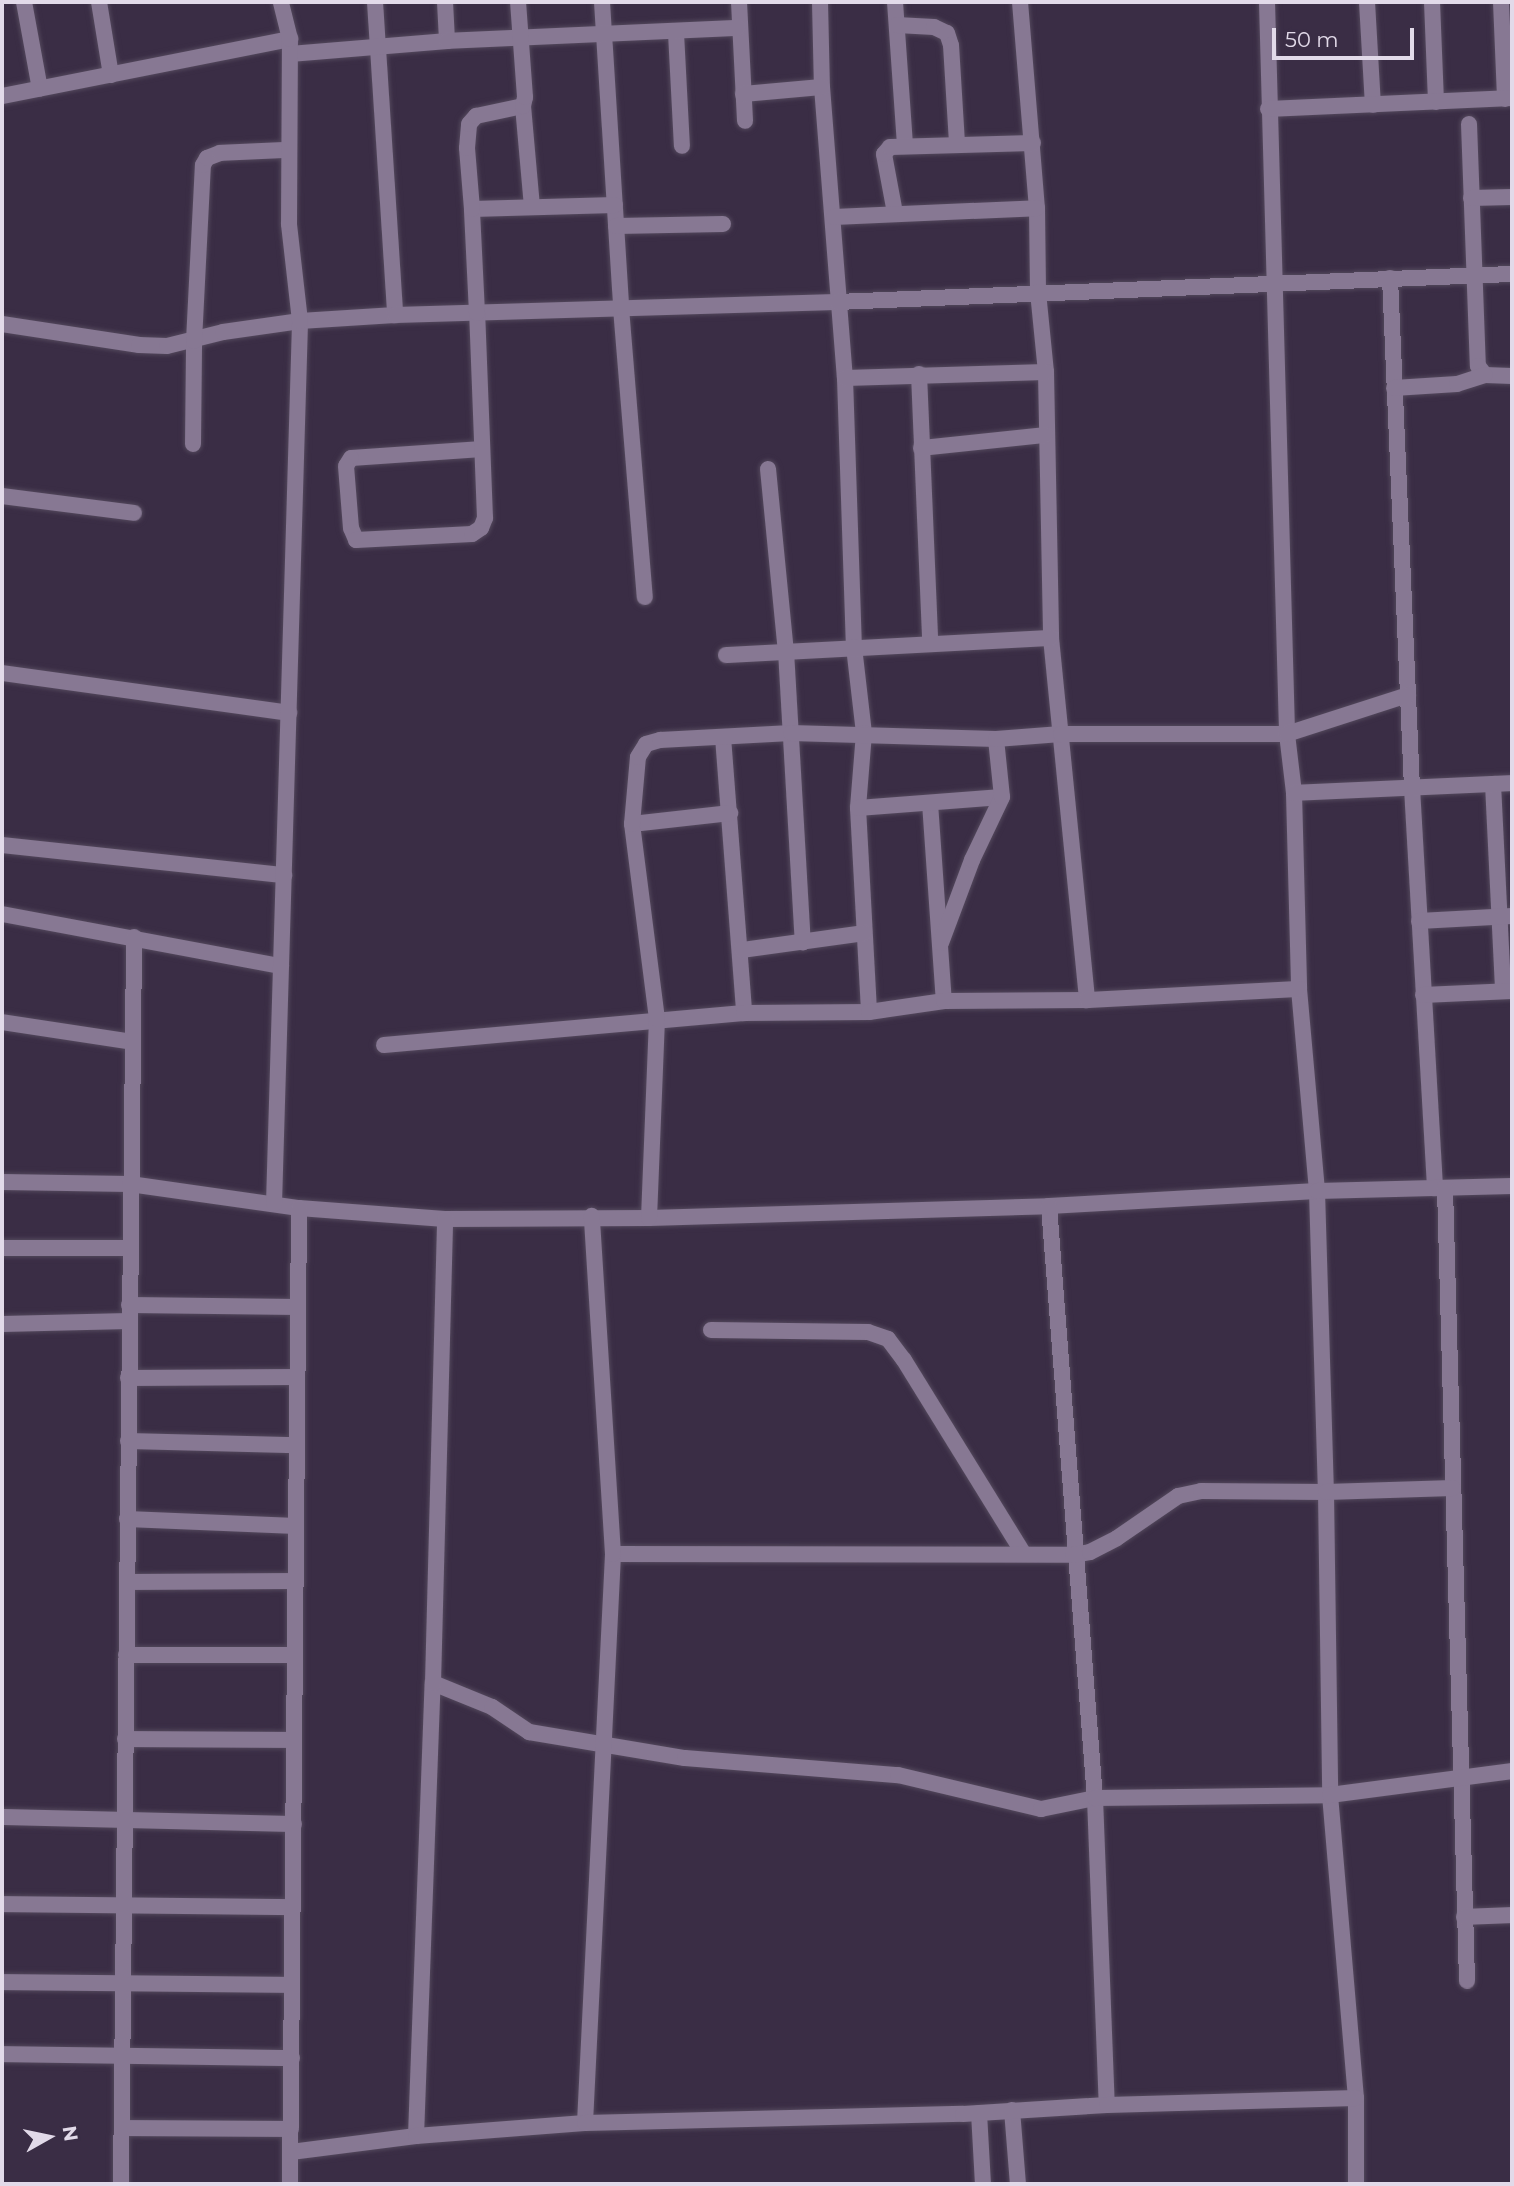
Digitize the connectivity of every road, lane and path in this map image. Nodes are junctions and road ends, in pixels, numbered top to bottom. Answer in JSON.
{"nodes":[{"id":1,"x":24,"y":2,"type":"edge"},
{"id":2,"x":99,"y":2,"type":"edge"},
{"id":3,"x":281,"y":2,"type":"edge"},
{"id":4,"x":375,"y":2,"type":"edge"},
{"id":5,"x":444,"y":2,"type":"edge"},
{"id":6,"x":518,"y":2,"type":"edge"},
{"id":7,"x":602,"y":2,"type":"edge"},
{"id":8,"x":739,"y":2,"type":"edge"},
{"id":9,"x":820,"y":2,"type":"edge"},
{"id":10,"x":895,"y":2,"type":"edge"},
{"id":11,"x":1020,"y":2,"type":"edge"},
{"id":12,"x":1267,"y":2,"type":"edge"},
{"id":13,"x":1367,"y":2,"type":"edge"},
{"id":14,"x":1432,"y":2,"type":"edge"},
{"id":15,"x":1501,"y":2,"type":"edge"},
{"id":16,"x":897,"y":25,"type":"junction"},
{"id":17,"x":738,"y":29,"type":"junction"},
{"id":18,"x":676,"y":33,"type":"junction"},
{"id":19,"x":605,"y":36,"type":"junction"},
{"id":20,"x":520,"y":37,"type":"junction"},
{"id":21,"x":447,"y":41,"type":"junction"},
{"id":22,"x":290,"y":46,"type":"junction"},
{"id":23,"x":380,"y":47,"type":"junction"},
{"id":24,"x":111,"y":75,"type":"junction"},
{"id":25,"x":822,"y":87,"type":"junction"},
{"id":26,"x":40,"y":89,"type":"junction"},
{"id":27,"x":743,"y":94,"type":"junction"},
{"id":28,"x":2,"y":96,"type":"edge"},
{"id":29,"x":1509,"y":99,"type":"edge"},
{"id":30,"x":1436,"y":102,"type":"junction"},
{"id":31,"x":1373,"y":104,"type":"junction"},
{"id":32,"x":523,"y":106,"type":"junction"},
{"id":33,"x":1268,"y":109,"type":"junction"},
{"id":34,"x":745,"y":121,"type":"dead end"},
{"id":35,"x":1469,"y":124,"type":"dead end"},
{"id":36,"x":1033,"y":143,"type":"junction"},
{"id":37,"x":957,"y":144,"type":"junction"},
{"id":38,"x":905,"y":145,"type":"junction"},
{"id":39,"x":682,"y":146,"type":"dead end"},
{"id":40,"x":288,"y":150,"type":"junction"},
{"id":41,"x":1512,"y":197,"type":"edge"},
{"id":42,"x":1471,"y":198,"type":"junction"},
{"id":43,"x":615,"y":205,"type":"junction"},
{"id":44,"x":532,"y":207,"type":"junction"},
{"id":45,"x":1037,"y":208,"type":"junction"},
{"id":46,"x":472,"y":209,"type":"junction"},
{"id":47,"x":895,"y":213,"type":"junction"},
{"id":48,"x":834,"y":217,"type":"junction"},
{"id":49,"x":723,"y":224,"type":"dead end"},
{"id":50,"x":616,"y":226,"type":"junction"},
{"id":51,"x":1512,"y":274,"type":"edge"},
{"id":52,"x":1474,"y":275,"type":"junction"},
{"id":53,"x":1390,"y":278,"type":"junction"},
{"id":54,"x":1275,"y":283,"type":"junction"},
{"id":55,"x":1038,"y":292,"type":"junction"},
{"id":56,"x":837,"y":302,"type":"junction"},
{"id":57,"x":621,"y":308,"type":"junction"},
{"id":58,"x":477,"y":313,"type":"junction"},
{"id":59,"x":395,"y":315,"type":"junction"},
{"id":60,"x":300,"y":321,"type":"junction"},
{"id":61,"x":2,"y":324,"type":"edge"},
{"id":62,"x":194,"y":341,"type":"junction"},
{"id":63,"x":1046,"y":372,"type":"junction"},
{"id":64,"x":919,"y":374,"type":"junction"},
{"id":65,"x":1485,"y":375,"type":"junction"},
{"id":66,"x":1512,"y":376,"type":"edge"},
{"id":67,"x":845,"y":378,"type":"junction"},
{"id":68,"x":1394,"y":388,"type":"junction"},
{"id":69,"x":1045,"y":435,"type":"junction"},
{"id":70,"x":193,"y":444,"type":"dead end"},
{"id":71,"x":921,"y":448,"type":"junction"},
{"id":72,"x":482,"y":449,"type":"junction"},
{"id":73,"x":768,"y":469,"type":"dead end"},
{"id":74,"x":2,"y":496,"type":"edge"},
{"id":75,"x":134,"y":513,"type":"dead end"},
{"id":76,"x":645,"y":597,"type":"dead end"},
{"id":77,"x":1051,"y":638,"type":"junction"},
{"id":78,"x":930,"y":642,"type":"junction"},
{"id":79,"x":854,"y":647,"type":"junction"},
{"id":80,"x":786,"y":651,"type":"junction"},
{"id":81,"x":726,"y":654,"type":"dead end"},
{"id":82,"x":2,"y":673,"type":"edge"},
{"id":83,"x":1408,"y":695,"type":"junction"},
{"id":84,"x":289,"y":713,"type":"junction"},
{"id":85,"x":791,"y":733,"type":"junction"},
{"id":86,"x":864,"y":733,"type":"junction"},
{"id":87,"x":1061,"y":734,"type":"junction"},
{"id":88,"x":1287,"y":734,"type":"junction"},
{"id":89,"x":723,"y":737,"type":"junction"},
{"id":90,"x":996,"y":739,"type":"junction"},
{"id":91,"x":1512,"y":783,"type":"edge"},
{"id":92,"x":1493,"y":784,"type":"junction"},
{"id":93,"x":1412,"y":788,"type":"junction"},
{"id":94,"x":1294,"y":793,"type":"junction"},
{"id":95,"x":1002,"y":797,"type":"junction"},
{"id":96,"x":930,"y":803,"type":"junction"},
{"id":97,"x":858,"y":808,"type":"junction"},
{"id":98,"x":730,"y":813,"type":"junction"},
{"id":99,"x":632,"y":824,"type":"junction"},
{"id":100,"x":2,"y":845,"type":"edge"},
{"id":101,"x":284,"y":875,"type":"junction"},
{"id":102,"x":2,"y":914,"type":"edge"},
{"id":103,"x":1506,"y":917,"type":"edge"},
{"id":104,"x":1419,"y":921,"type":"junction"},
{"id":105,"x":864,"y":933,"type":"junction"},
{"id":106,"x":134,"y":937,"type":"junction"},
{"id":107,"x":803,"y":943,"type":"junction"},
{"id":108,"x":941,"y":943,"type":"junction"},
{"id":109,"x":742,"y":950,"type":"junction"},
{"id":110,"x":281,"y":966,"type":"junction"},
{"id":111,"x":1299,"y":989,"type":"junction"},
{"id":112,"x":1507,"y":991,"type":"edge"},
{"id":113,"x":1423,"y":995,"type":"junction"},
{"id":114,"x":1087,"y":1000,"type":"junction"},
{"id":115,"x":944,"y":1002,"type":"junction"},
{"id":116,"x":869,"y":1012,"type":"junction"},
{"id":117,"x":744,"y":1013,"type":"junction"},
{"id":118,"x":657,"y":1019,"type":"junction"},
{"id":119,"x":2,"y":1022,"type":"edge"},
{"id":120,"x":132,"y":1042,"type":"junction"},
{"id":121,"x":384,"y":1045,"type":"dead end"},
{"id":122,"x":2,"y":1182,"type":"edge"},
{"id":123,"x":130,"y":1184,"type":"junction"},
{"id":124,"x":1512,"y":1186,"type":"edge"},
{"id":125,"x":1440,"y":1188,"type":"junction"},
{"id":126,"x":1317,"y":1191,"type":"junction"},
{"id":127,"x":274,"y":1204,"type":"junction"},
{"id":128,"x":1049,"y":1206,"type":"junction"},
{"id":129,"x":299,"y":1208,"type":"junction"},
{"id":130,"x":593,"y":1216,"type":"junction"},
{"id":131,"x":649,"y":1218,"type":"junction"},
{"id":132,"x":445,"y":1219,"type":"junction"},
{"id":133,"x":2,"y":1248,"type":"edge"},
{"id":134,"x":130,"y":1248,"type":"junction"},
{"id":135,"x":298,"y":1307,"type":"junction"},
{"id":136,"x":129,"y":1313,"type":"junction"},
{"id":137,"x":2,"y":1324,"type":"edge"},
{"id":138,"x":711,"y":1330,"type":"dead end"},
{"id":139,"x":128,"y":1377,"type":"junction"},
{"id":140,"x":297,"y":1377,"type":"junction"},
{"id":141,"x":128,"y":1441,"type":"junction"},
{"id":142,"x":297,"y":1445,"type":"junction"},
{"id":143,"x":1453,"y":1488,"type":"junction"},
{"id":144,"x":1326,"y":1492,"type":"junction"},
{"id":145,"x":127,"y":1519,"type":"junction"},
{"id":146,"x":296,"y":1526,"type":"junction"},
{"id":147,"x":1023,"y":1553,"type":"junction"},
{"id":148,"x":613,"y":1554,"type":"junction"},
{"id":149,"x":1073,"y":1555,"type":"junction"},
{"id":150,"x":296,"y":1581,"type":"junction"},
{"id":151,"x":127,"y":1582,"type":"junction"},
{"id":152,"x":126,"y":1655,"type":"junction"},
{"id":153,"x":295,"y":1656,"type":"junction"},
{"id":154,"x":433,"y":1683,"type":"junction"},
{"id":155,"x":125,"y":1739,"type":"junction"},
{"id":156,"x":294,"y":1740,"type":"junction"},
{"id":157,"x":602,"y":1742,"type":"junction"},
{"id":158,"x":1512,"y":1771,"type":"edge"},
{"id":159,"x":1460,"y":1777,"type":"junction"},
{"id":160,"x":1330,"y":1795,"type":"junction"},
{"id":161,"x":1095,"y":1798,"type":"junction"},
{"id":162,"x":2,"y":1817,"type":"edge"},
{"id":163,"x":125,"y":1819,"type":"junction"},
{"id":164,"x":293,"y":1824,"type":"junction"},
{"id":165,"x":2,"y":1904,"type":"edge"},
{"id":166,"x":124,"y":1905,"type":"junction"},
{"id":167,"x":293,"y":1907,"type":"junction"},
{"id":168,"x":1512,"y":1915,"type":"edge"},
{"id":169,"x":1464,"y":1917,"type":"junction"},
{"id":170,"x":1467,"y":1981,"type":"dead end"},
{"id":171,"x":2,"y":1982,"type":"edge"},
{"id":172,"x":123,"y":1983,"type":"junction"},
{"id":173,"x":292,"y":1985,"type":"junction"},
{"id":174,"x":2,"y":2054,"type":"edge"},
{"id":175,"x":122,"y":2056,"type":"junction"},
{"id":176,"x":292,"y":2058,"type":"junction"},
{"id":177,"x":1356,"y":2098,"type":"junction"},
{"id":178,"x":1107,"y":2105,"type":"junction"},
{"id":179,"x":1013,"y":2110,"type":"junction"},
{"id":180,"x":979,"y":2113,"type":"junction"},
{"id":181,"x":585,"y":2123,"type":"junction"},
{"id":182,"x":122,"y":2128,"type":"junction"},
{"id":183,"x":291,"y":2129,"type":"junction"},
{"id":184,"x":416,"y":2136,"type":"junction"},
{"id":185,"x":291,"y":2152,"type":"junction"},
{"id":186,"x":121,"y":2184,"type":"edge"},
{"id":187,"x":290,"y":2184,"type":"edge"},
{"id":188,"x":983,"y":2184,"type":"edge"},
{"id":189,"x":1018,"y":2184,"type":"edge"},
{"id":190,"x":1356,"y":2184,"type":"edge"}],
"edges":[{"from":1,"to":26,"type":"street"},
{"from":2,"to":24,"type":"street"},
{"from":3,"to":22,"type":"street"},
{"from":4,"to":23,"type":"street"},
{"from":5,"to":21,"type":"street"},
{"from":6,"to":20,"type":"street"},
{"from":7,"to":19,"type":"street"},
{"from":8,"to":17,"type":"street"},
{"from":9,"to":25,"type":"street"},
{"from":10,"to":16,"type":"street"},
{"from":11,"to":36,"type":"street"},
{"from":12,"to":33,"type":"street"},
{"from":13,"to":31,"type":"street"},
{"from":14,"to":30,"type":"street"},
{"from":15,"to":29,"type":"street"},
{"from":16,"to":37,"type":"street"},
{"from":16,"to":38,"type":"street"},
{"from":17,"to":18,"type":"street"},
{"from":17,"to":27,"type":"street"},
{"from":18,"to":19,"type":"street"},
{"from":18,"to":39,"type":"street"},
{"from":19,"to":20,"type":"street"},
{"from":19,"to":43,"type":"street"},
{"from":20,"to":21,"type":"street"},
{"from":20,"to":32,"type":"street"},
{"from":21,"to":23,"type":"street"},
{"from":22,"to":23,"type":"street"},
{"from":22,"to":24,"type":"street"},
{"from":22,"to":40,"type":"street"},
{"from":23,"to":59,"type":"street"},
{"from":24,"to":26,"type":"street"},
{"from":25,"to":27,"type":"street"},
{"from":25,"to":48,"type":"street"},
{"from":26,"to":28,"type":"street"},
{"from":27,"to":34,"type":"street"},
{"from":29,"to":30,"type":"street"},
{"from":30,"to":31,"type":"street"},
{"from":31,"to":33,"type":"street"},
{"from":32,"to":44,"type":"street"},
{"from":32,"to":46,"type":"street"},
{"from":33,"to":54,"type":"street"},
{"from":35,"to":42,"type":"street"},
{"from":36,"to":37,"type":"street"},
{"from":36,"to":45,"type":"street"},
{"from":37,"to":38,"type":"street"},
{"from":38,"to":47,"type":"street"},
{"from":40,"to":60,"type":"street"},
{"from":40,"to":62,"type":"street"},
{"from":41,"to":42,"type":"street"},
{"from":42,"to":52,"type":"street"},
{"from":43,"to":44,"type":"street"},
{"from":43,"to":50,"type":"street"},
{"from":44,"to":46,"type":"street"},
{"from":45,"to":47,"type":"street"},
{"from":45,"to":55,"type":"street"},
{"from":46,"to":58,"type":"street"},
{"from":47,"to":48,"type":"street"},
{"from":48,"to":56,"type":"street"},
{"from":49,"to":50,"type":"street"},
{"from":50,"to":57,"type":"street"},
{"from":51,"to":52,"type":"street"},
{"from":52,"to":53,"type":"street"},
{"from":52,"to":65,"type":"street"},
{"from":53,"to":54,"type":"street"},
{"from":53,"to":68,"type":"street"},
{"from":54,"to":55,"type":"street"},
{"from":54,"to":88,"type":"street"},
{"from":55,"to":56,"type":"street"},
{"from":55,"to":63,"type":"street"},
{"from":56,"to":57,"type":"street"},
{"from":56,"to":67,"type":"street"},
{"from":57,"to":58,"type":"street"},
{"from":57,"to":76,"type":"street"},
{"from":58,"to":59,"type":"street"},
{"from":58,"to":72,"type":"street"},
{"from":59,"to":60,"type":"street"},
{"from":60,"to":62,"type":"street"},
{"from":60,"to":84,"type":"street"},
{"from":61,"to":62,"type":"street"},
{"from":62,"to":70,"type":"street"},
{"from":63,"to":64,"type":"street"},
{"from":63,"to":69,"type":"street"},
{"from":64,"to":67,"type":"street"},
{"from":64,"to":71,"type":"street"},
{"from":65,"to":66,"type":"street"},
{"from":65,"to":68,"type":"street"},
{"from":67,"to":79,"type":"street"},
{"from":68,"to":83,"type":"street"},
{"from":69,"to":71,"type":"street"},
{"from":69,"to":77,"type":"street"},
{"from":71,"to":78,"type":"street"},
{"from":72,"to":72,"type":"street"},
{"from":73,"to":80,"type":"street"},
{"from":74,"to":75,"type":"street"},
{"from":77,"to":78,"type":"street"},
{"from":77,"to":87,"type":"street"},
{"from":78,"to":79,"type":"street"},
{"from":79,"to":80,"type":"street"},
{"from":79,"to":86,"type":"street"},
{"from":80,"to":81,"type":"street"},
{"from":80,"to":85,"type":"street"},
{"from":82,"to":84,"type":"street"},
{"from":83,"to":88,"type":"street"},
{"from":83,"to":93,"type":"street"},
{"from":84,"to":101,"type":"street"},
{"from":85,"to":86,"type":"street"},
{"from":85,"to":89,"type":"street"},
{"from":85,"to":107,"type":"street"},
{"from":86,"to":90,"type":"street"},
{"from":86,"to":97,"type":"street"},
{"from":87,"to":88,"type":"street"},
{"from":87,"to":90,"type":"street"},
{"from":87,"to":114,"type":"street"},
{"from":88,"to":94,"type":"street"},
{"from":89,"to":98,"type":"street"},
{"from":89,"to":99,"type":"street"},
{"from":90,"to":95,"type":"street"},
{"from":91,"to":92,"type":"street"},
{"from":92,"to":93,"type":"street"},
{"from":92,"to":103,"type":"street"},
{"from":93,"to":94,"type":"street"},
{"from":93,"to":104,"type":"street"},
{"from":94,"to":111,"type":"street"},
{"from":95,"to":96,"type":"street"},
{"from":95,"to":108,"type":"street"},
{"from":96,"to":97,"type":"street"},
{"from":96,"to":108,"type":"street"},
{"from":97,"to":105,"type":"street"},
{"from":98,"to":99,"type":"street"},
{"from":98,"to":109,"type":"street"},
{"from":99,"to":118,"type":"street"},
{"from":100,"to":101,"type":"street"},
{"from":101,"to":110,"type":"street"},
{"from":102,"to":106,"type":"street"},
{"from":103,"to":104,"type":"street"},
{"from":103,"to":112,"type":"street"},
{"from":104,"to":113,"type":"street"},
{"from":105,"to":107,"type":"street"},
{"from":105,"to":116,"type":"street"},
{"from":106,"to":110,"type":"street"},
{"from":106,"to":120,"type":"street"},
{"from":107,"to":109,"type":"street"},
{"from":108,"to":115,"type":"street"},
{"from":109,"to":117,"type":"street"},
{"from":110,"to":127,"type":"street"},
{"from":111,"to":114,"type":"street"},
{"from":111,"to":126,"type":"street"},
{"from":112,"to":113,"type":"street"},
{"from":113,"to":125,"type":"street"},
{"from":114,"to":115,"type":"street"},
{"from":115,"to":116,"type":"street"},
{"from":116,"to":117,"type":"street"},
{"from":117,"to":118,"type":"street"},
{"from":118,"to":121,"type":"street"},
{"from":118,"to":131,"type":"street"},
{"from":119,"to":120,"type":"street"},
{"from":120,"to":123,"type":"street"},
{"from":122,"to":123,"type":"street"},
{"from":123,"to":127,"type":"street"},
{"from":123,"to":134,"type":"street"},
{"from":124,"to":125,"type":"street"},
{"from":125,"to":126,"type":"street"},
{"from":125,"to":143,"type":"street"},
{"from":126,"to":128,"type":"street"},
{"from":126,"to":144,"type":"street"},
{"from":127,"to":129,"type":"street"},
{"from":128,"to":131,"type":"street"},
{"from":128,"to":149,"type":"street"},
{"from":129,"to":132,"type":"street"},
{"from":129,"to":135,"type":"street"},
{"from":130,"to":131,"type":"street"},
{"from":130,"to":132,"type":"street"},
{"from":130,"to":148,"type":"street"},
{"from":132,"to":154,"type":"street"},
{"from":133,"to":134,"type":"street"},
{"from":134,"to":136,"type":"street"},
{"from":135,"to":136,"type":"street"},
{"from":135,"to":140,"type":"street"},
{"from":136,"to":137,"type":"street"},
{"from":136,"to":139,"type":"street"},
{"from":138,"to":147,"type":"street"},
{"from":139,"to":140,"type":"street"},
{"from":139,"to":141,"type":"street"},
{"from":140,"to":142,"type":"street"},
{"from":141,"to":142,"type":"street"},
{"from":141,"to":145,"type":"street"},
{"from":142,"to":146,"type":"street"},
{"from":143,"to":144,"type":"street"},
{"from":143,"to":159,"type":"street"},
{"from":144,"to":149,"type":"street"},
{"from":144,"to":160,"type":"street"},
{"from":145,"to":146,"type":"street"},
{"from":145,"to":151,"type":"street"},
{"from":146,"to":150,"type":"street"},
{"from":147,"to":148,"type":"street"},
{"from":147,"to":149,"type":"street"},
{"from":148,"to":157,"type":"street"},
{"from":149,"to":161,"type":"street"},
{"from":150,"to":151,"type":"street"},
{"from":150,"to":153,"type":"street"},
{"from":151,"to":152,"type":"street"},
{"from":152,"to":153,"type":"street"},
{"from":152,"to":155,"type":"street"},
{"from":153,"to":156,"type":"street"},
{"from":154,"to":157,"type":"street"},
{"from":154,"to":184,"type":"street"},
{"from":155,"to":156,"type":"street"},
{"from":155,"to":163,"type":"street"},
{"from":156,"to":164,"type":"street"},
{"from":157,"to":161,"type":"street"},
{"from":157,"to":181,"type":"street"},
{"from":158,"to":159,"type":"street"},
{"from":159,"to":160,"type":"street"},
{"from":159,"to":169,"type":"street"},
{"from":160,"to":161,"type":"street"},
{"from":160,"to":177,"type":"street"},
{"from":161,"to":178,"type":"street"},
{"from":162,"to":163,"type":"street"},
{"from":163,"to":164,"type":"street"},
{"from":163,"to":166,"type":"street"},
{"from":164,"to":167,"type":"street"},
{"from":165,"to":166,"type":"street"},
{"from":166,"to":167,"type":"street"},
{"from":166,"to":172,"type":"street"},
{"from":167,"to":173,"type":"street"},
{"from":168,"to":169,"type":"street"},
{"from":169,"to":170,"type":"street"},
{"from":171,"to":172,"type":"street"},
{"from":172,"to":173,"type":"street"},
{"from":172,"to":175,"type":"street"},
{"from":173,"to":176,"type":"street"},
{"from":174,"to":175,"type":"street"},
{"from":175,"to":176,"type":"street"},
{"from":175,"to":182,"type":"street"},
{"from":176,"to":183,"type":"street"},
{"from":177,"to":178,"type":"street"},
{"from":177,"to":190,"type":"street"},
{"from":178,"to":179,"type":"street"},
{"from":179,"to":180,"type":"street"},
{"from":179,"to":189,"type":"street"},
{"from":180,"to":181,"type":"street"},
{"from":180,"to":188,"type":"street"},
{"from":181,"to":184,"type":"street"},
{"from":182,"to":183,"type":"street"},
{"from":182,"to":186,"type":"street"},
{"from":183,"to":185,"type":"street"},
{"from":184,"to":185,"type":"street"},
{"from":185,"to":187,"type":"street"}]}
